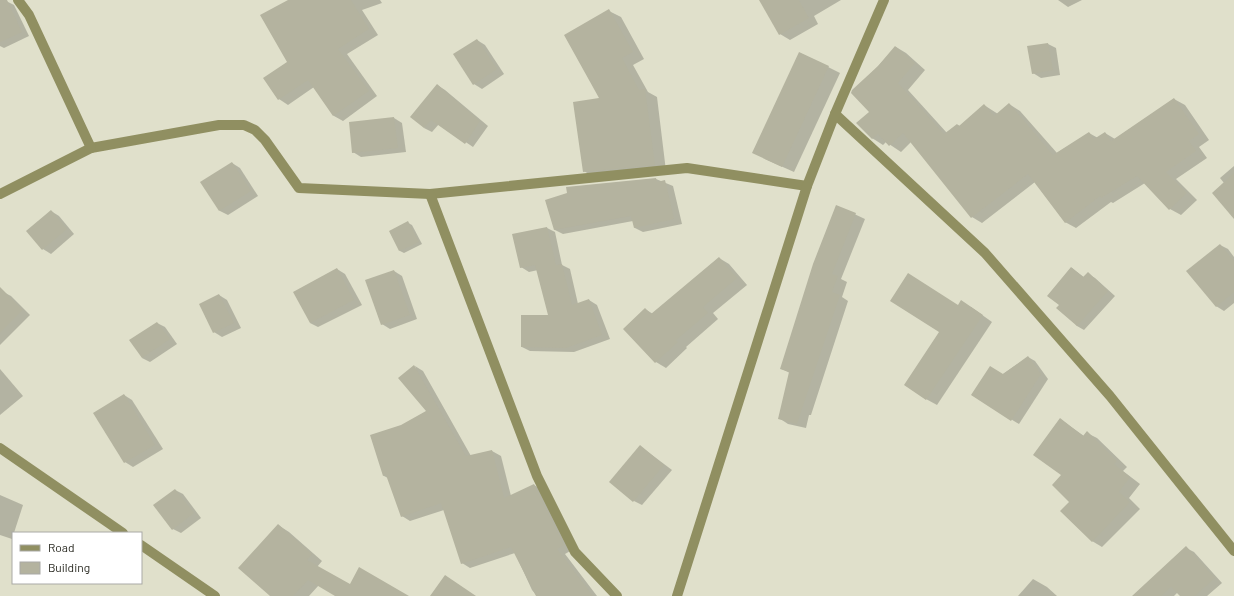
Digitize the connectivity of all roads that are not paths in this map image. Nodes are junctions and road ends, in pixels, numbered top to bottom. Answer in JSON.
{"nodes":[{"id":1,"x":18,"y":0,"type":"edge"},
{"id":2,"x":884,"y":0,"type":"edge"},
{"id":3,"x":835,"y":114,"type":"junction"},
{"id":4,"x":91,"y":148,"type":"junction"},
{"id":5,"x":807,"y":186,"type":"junction"},
{"id":6,"x":0,"y":194,"type":"edge"},
{"id":7,"x":430,"y":194,"type":"junction"},
{"id":8,"x":0,"y":448,"type":"edge"},
{"id":9,"x":123,"y":532,"type":"edge"},
{"id":10,"x":142,"y":546,"type":"edge"},
{"id":11,"x":1234,"y":551,"type":"edge"},
{"id":12,"x":215,"y":596,"type":"edge"},
{"id":13,"x":617,"y":596,"type":"edge"},
{"id":14,"x":677,"y":596,"type":"edge"}],
"edges":[{"from":1,"to":4,"type":"street"},
{"from":2,"to":3,"type":"street"},
{"from":3,"to":5,"type":"street"},
{"from":3,"to":11,"type":"street"},
{"from":4,"to":6,"type":"street"},
{"from":4,"to":7,"type":"street"},
{"from":5,"to":7,"type":"street"},
{"from":5,"to":14,"type":"street"},
{"from":7,"to":13,"type":"street"},
{"from":8,"to":9,"type":"street"},
{"from":10,"to":12,"type":"street"}]}
